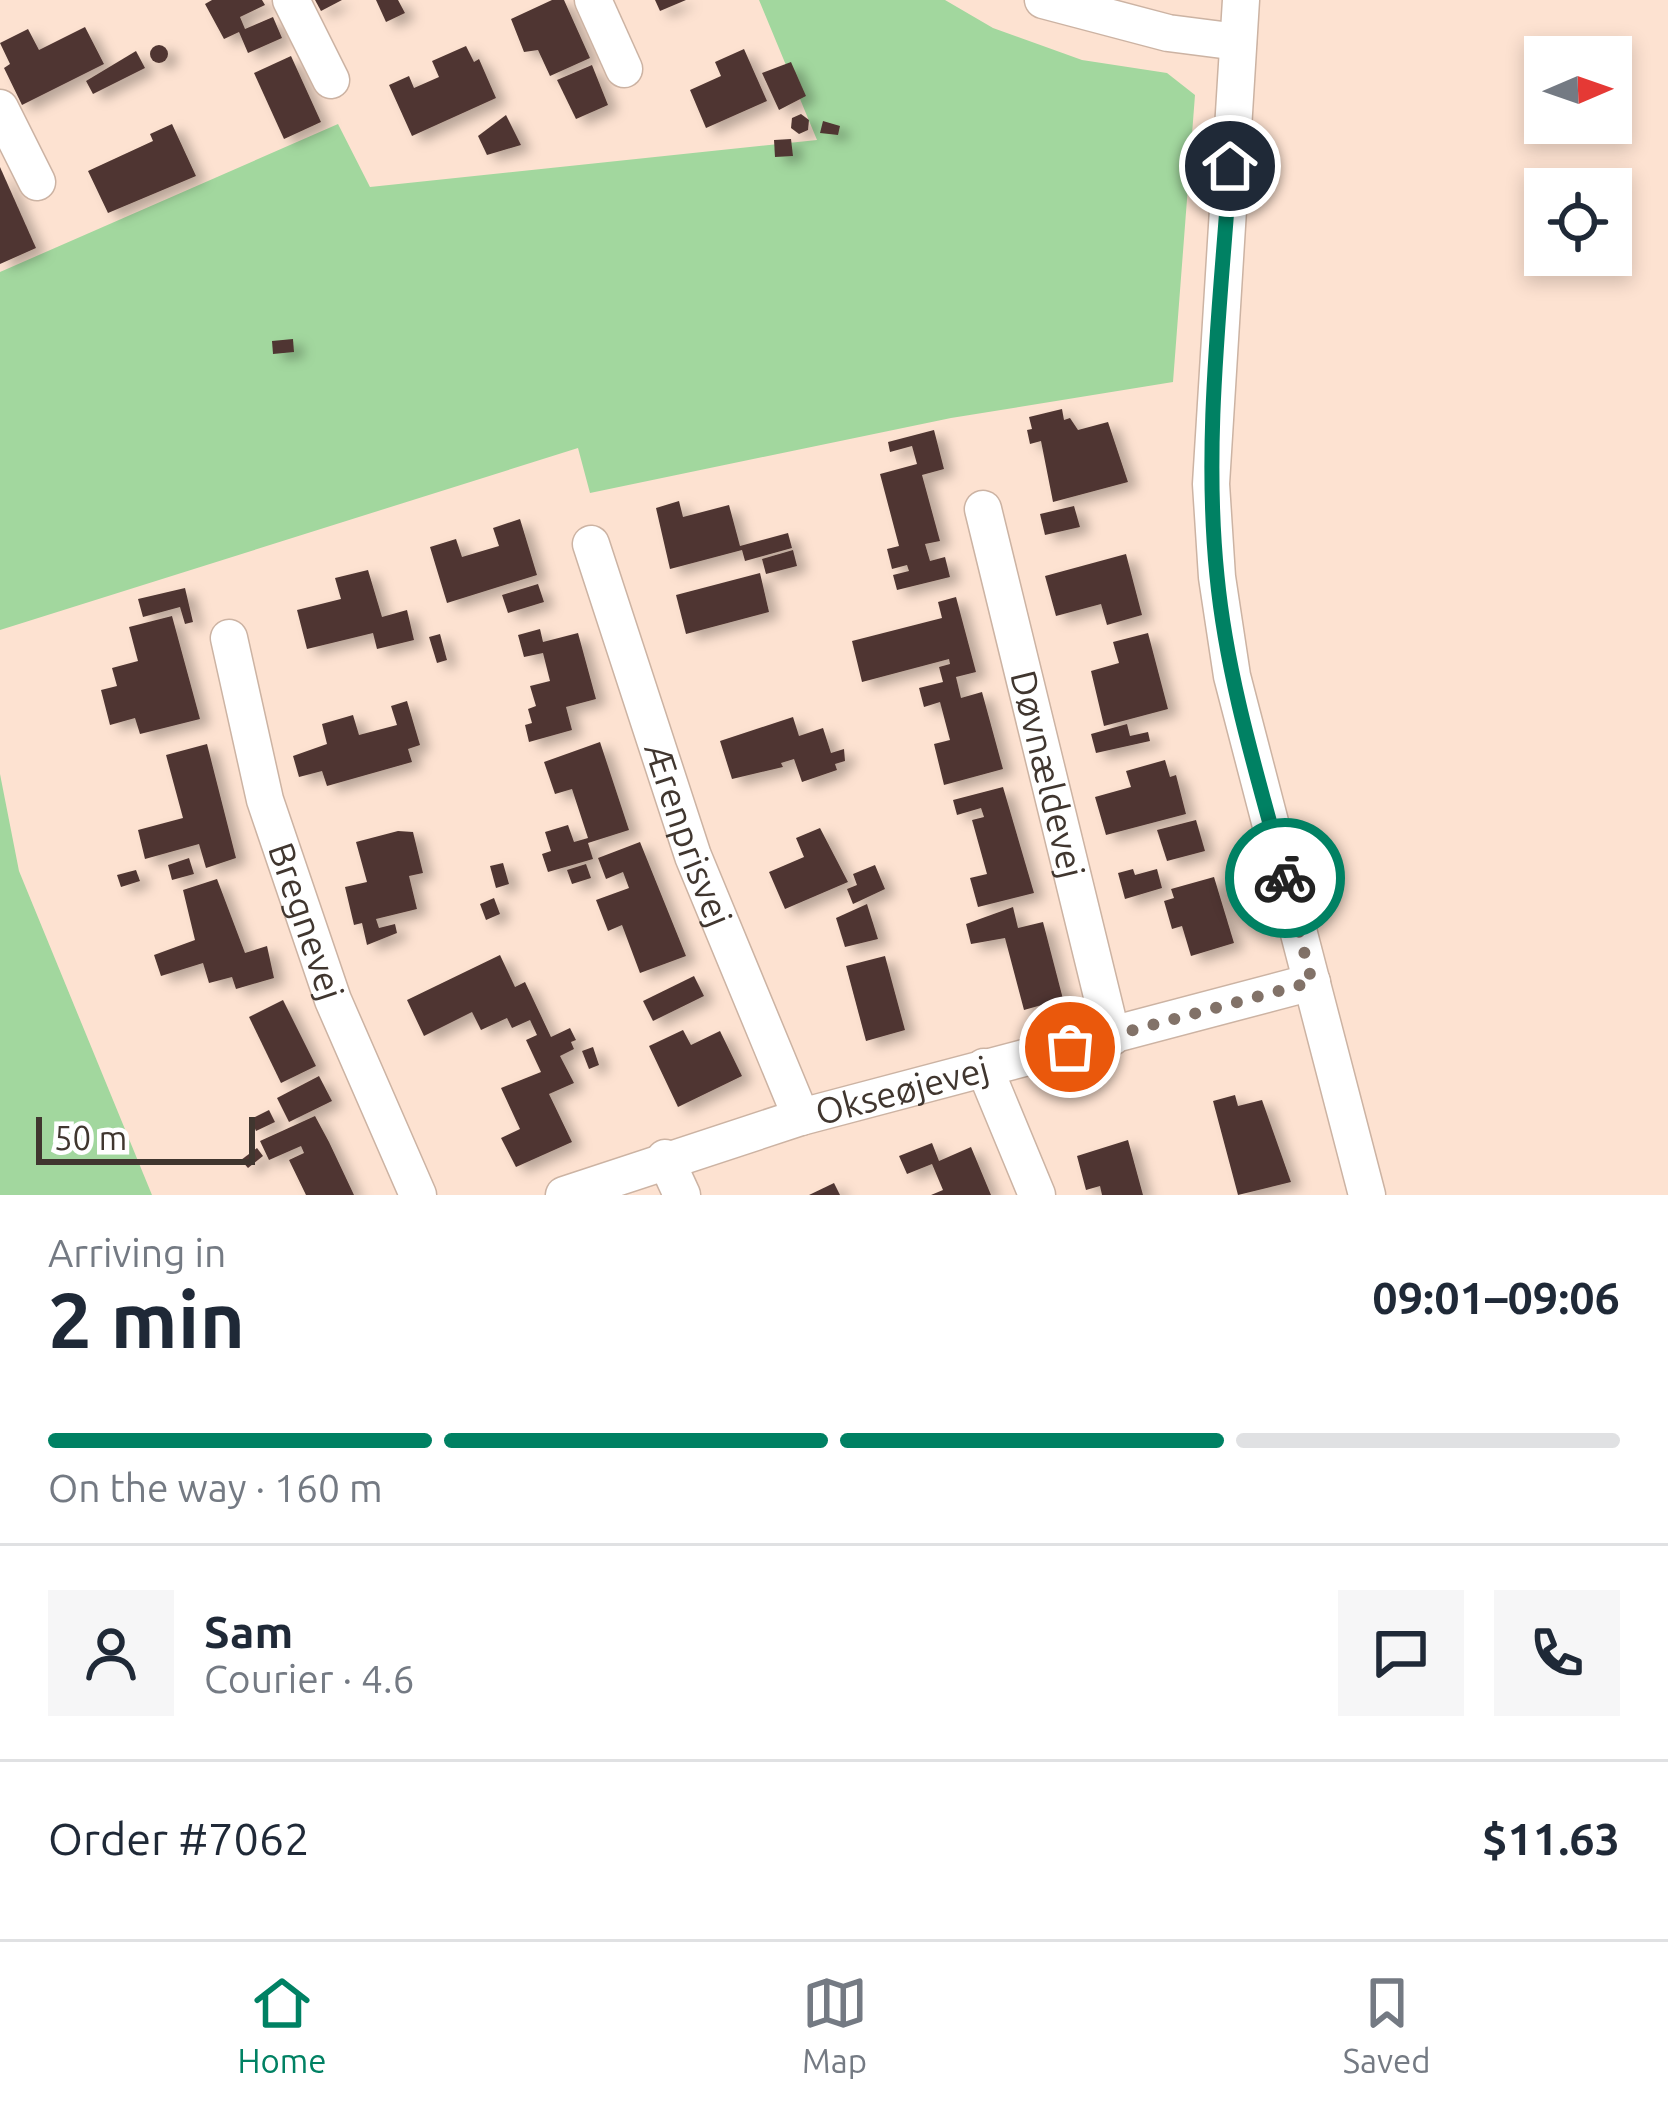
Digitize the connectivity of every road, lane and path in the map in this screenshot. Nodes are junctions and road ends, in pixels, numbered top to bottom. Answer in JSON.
{"nodes":[{"id":1,"x":292,"y":0,"type":"edge"},
{"id":2,"x":592,"y":0,"type":"edge"},
{"id":3,"x":1043,"y":0,"type":"edge"},
{"id":4,"x":1241,"y":0,"type":"edge"},
{"id":5,"x":1238,"y":42,"type":"junction"},
{"id":6,"x":624,"y":69,"type":"dead end"},
{"id":7,"x":331,"y":80,"type":"dead end"},
{"id":8,"x":0,"y":108,"type":"edge"},
{"id":9,"x":37,"y":182,"type":"dead end"},
{"id":10,"x":983,"y":509,"type":"dead end"},
{"id":11,"x":591,"y":544,"type":"dead end"},
{"id":12,"x":229,"y":638,"type":"dead end"},
{"id":13,"x":1312,"y":982,"type":"junction"},
{"id":14,"x":1112,"y":1037,"type":"junction"},
{"id":15,"x":985,"y":1067,"type":"junction"},
{"id":16,"x":801,"y":1118,"type":"junction"},
{"id":17,"x":664,"y":1158,"type":"junction"},
{"id":18,"x":418,"y":1195,"type":"edge"},
{"id":19,"x":564,"y":1195,"type":"edge"},
{"id":20,"x":682,"y":1195,"type":"edge"},
{"id":21,"x":1037,"y":1195,"type":"edge"},
{"id":22,"x":1367,"y":1195,"type":"edge"}],
"edges":[{"from":1,"to":7,"type":"street"},
{"from":2,"to":6,"type":"street"},
{"from":3,"to":5,"type":"street"},
{"from":4,"to":5,"type":"street"},
{"from":5,"to":13,"type":"street"},
{"from":8,"to":9,"type":"street"},
{"from":10,"to":14,"type":"street","name":"Døvnældevej"},
{"from":11,"to":16,"type":"street","name":"Ærenprisvej"},
{"from":12,"to":18,"type":"street","name":"Bregnevej"},
{"from":13,"to":14,"type":"street","name":"Okseøjevej"},
{"from":13,"to":22,"type":"street"},
{"from":14,"to":15,"type":"street","name":"Okseøjevej"},
{"from":15,"to":16,"type":"street","name":"Okseøjevej"},
{"from":15,"to":21,"type":"street"},
{"from":16,"to":17,"type":"street","name":"Okseøjevej"},
{"from":17,"to":19,"type":"street","name":"Okseøjevej"},
{"from":17,"to":20,"type":"street"}]}
